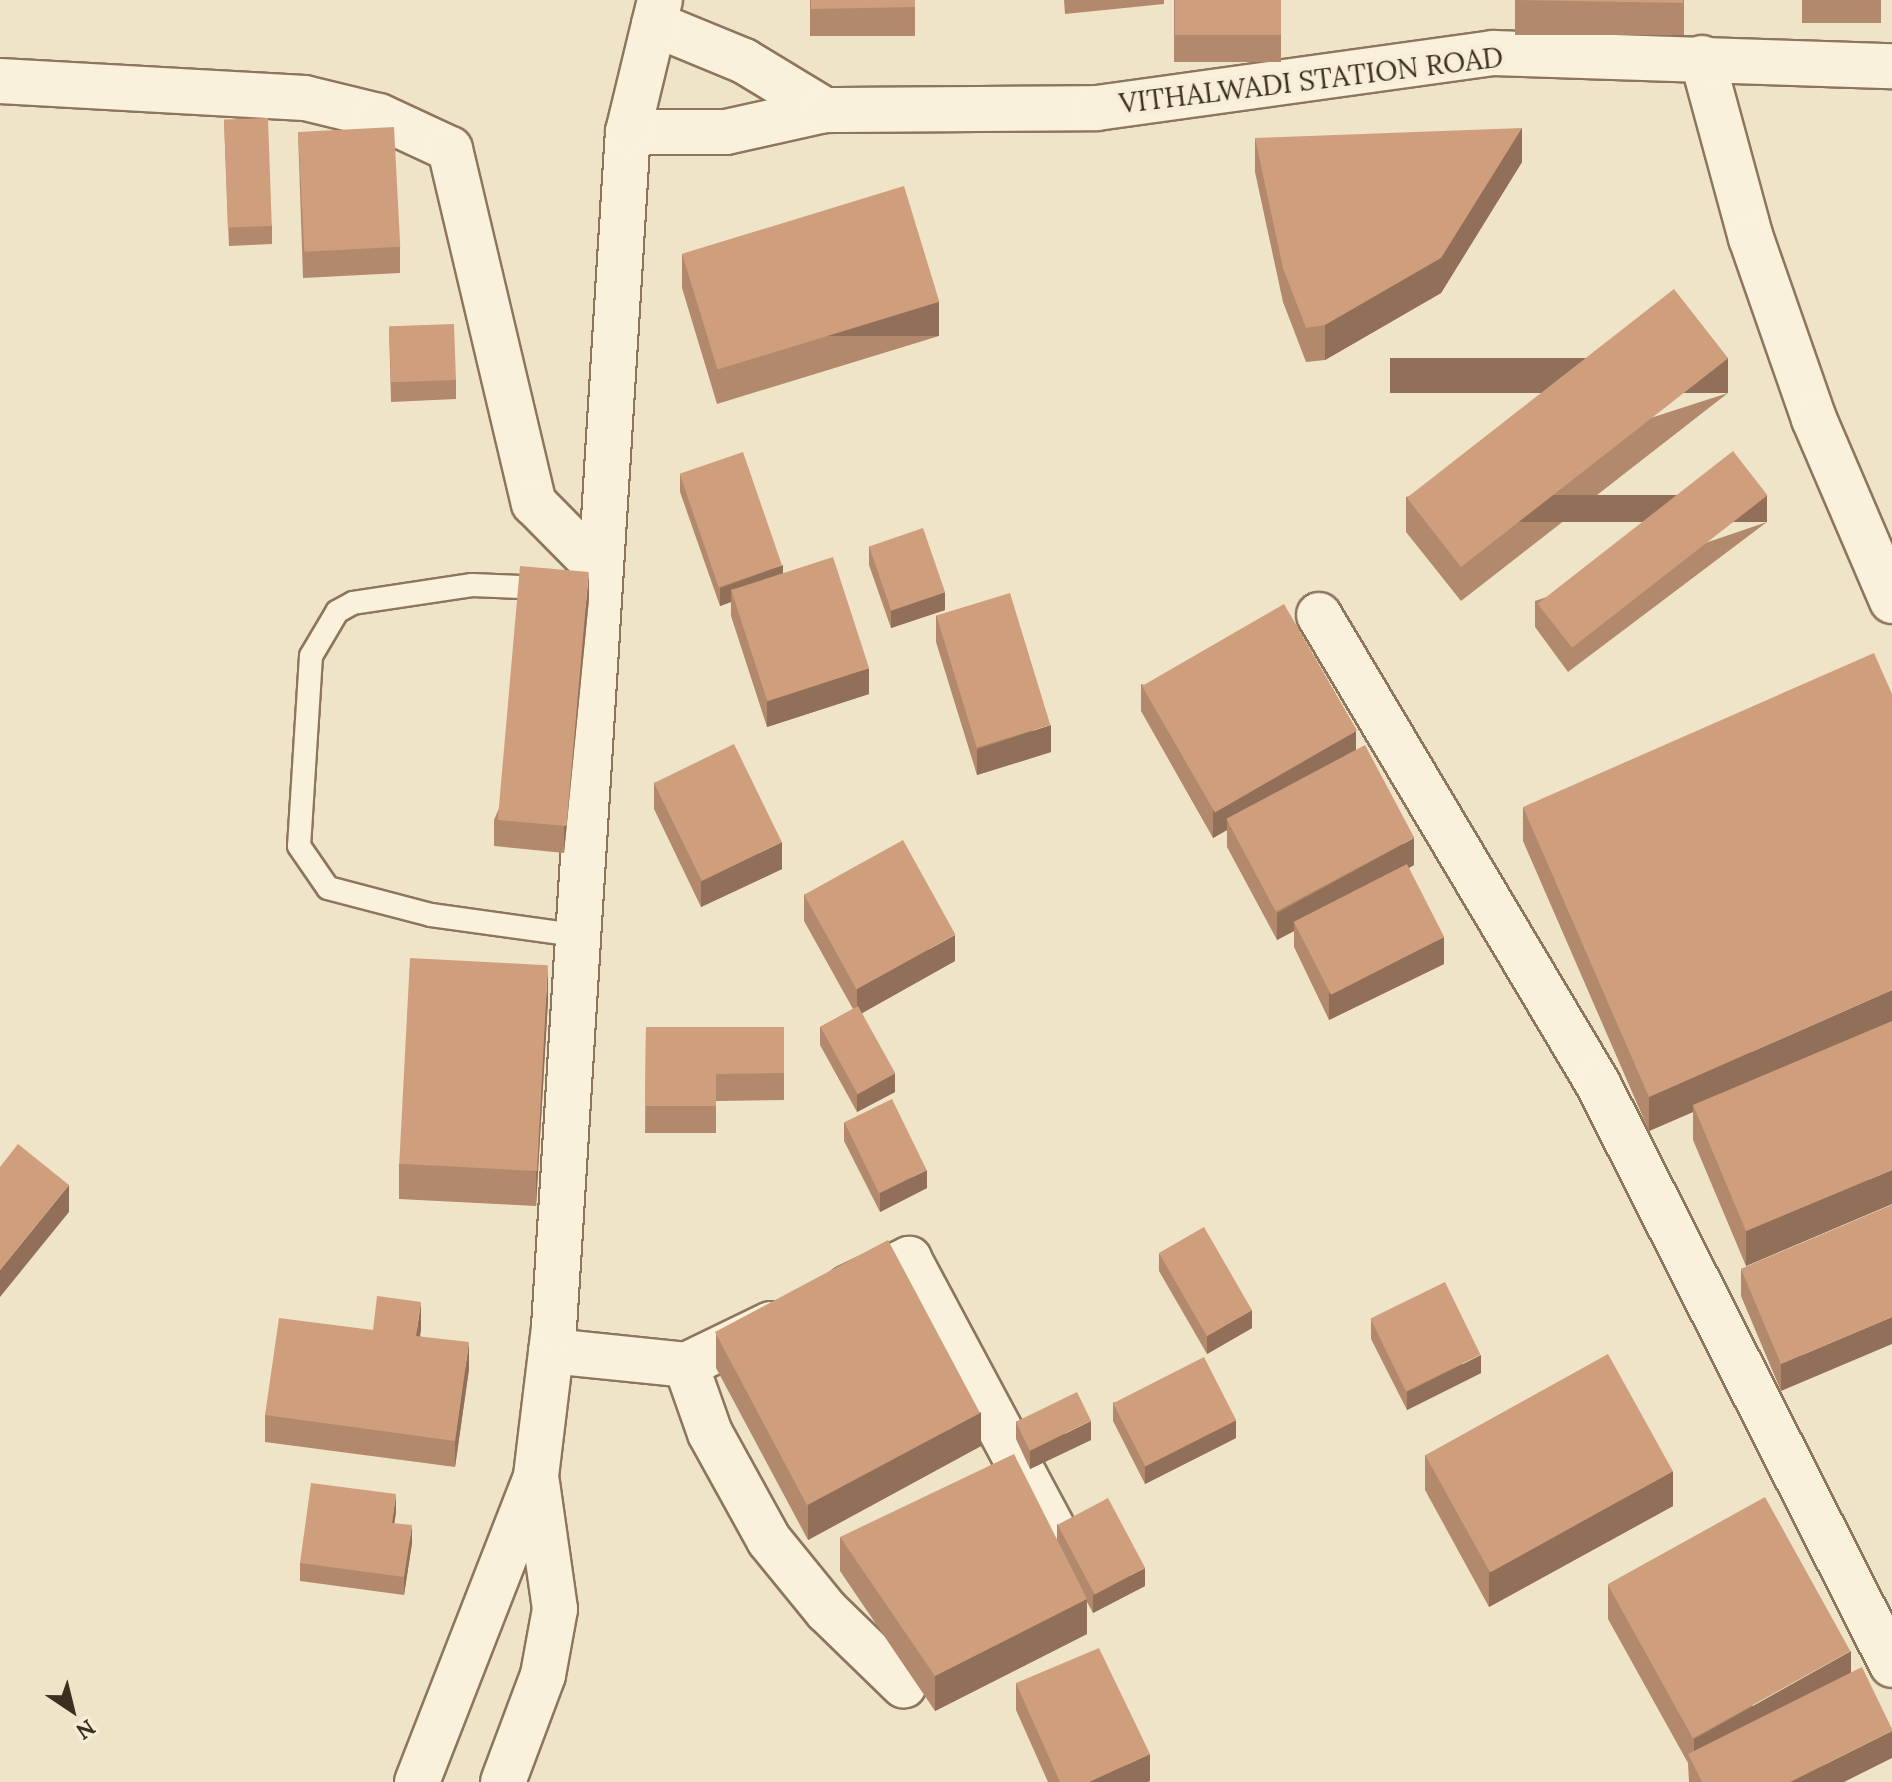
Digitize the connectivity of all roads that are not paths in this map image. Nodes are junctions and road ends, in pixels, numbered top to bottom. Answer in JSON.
{"nodes":[{"id":1,"x":657,"y":12,"type":"edge"},
{"id":2,"x":1702,"y":58,"type":"junction"},
{"id":3,"x":1892,"y":66,"type":"edge"},
{"id":4,"x":0,"y":81,"type":"edge"},
{"id":5,"x":825,"y":110,"type":"junction"},
{"id":6,"x":628,"y":132,"type":"junction"},
{"id":7,"x":598,"y":579,"type":"junction"},
{"id":8,"x":1892,"y":601,"type":"edge"},
{"id":9,"x":1319,"y":615,"type":"dead end"},
{"id":10,"x":576,"y":935,"type":"junction"},
{"id":11,"x":551,"y":1351,"type":"junction"},
{"id":12,"x":686,"y":1365,"type":"junction"},
{"id":13,"x":536,"y":1476,"type":"junction"},
{"id":14,"x":1052,"y":1527,"type":"edge"},
{"id":15,"x":1892,"y":1665,"type":"edge"},
{"id":16,"x":904,"y":1686,"type":"dead end"},
{"id":17,"x":427,"y":1778,"type":"edge"},
{"id":18,"x":503,"y":1782,"type":"edge"}],
"edges":[{"from":1,"to":5,"type":"street"},
{"from":1,"to":6,"type":"street"},
{"from":2,"to":3,"type":"street","name":"VITHALWADI STATION ROAD"},
{"from":2,"to":5,"type":"street","name":"VITHALWADI STATION ROAD"},
{"from":2,"to":8,"type":"street"},
{"from":4,"to":7,"type":"street"},
{"from":5,"to":6,"type":"street","name":"VITHALWADI STATION ROAD"},
{"from":6,"to":7,"type":"street"},
{"from":7,"to":10,"type":"street"},
{"from":7,"to":10,"type":"lane"},
{"from":9,"to":15,"type":"street"},
{"from":10,"to":11,"type":"street"},
{"from":11,"to":12,"type":"street"},
{"from":11,"to":13,"type":"street"},
{"from":12,"to":14,"type":"street"},
{"from":12,"to":16,"type":"street"},
{"from":13,"to":17,"type":"street"},
{"from":13,"to":18,"type":"street"}]}
